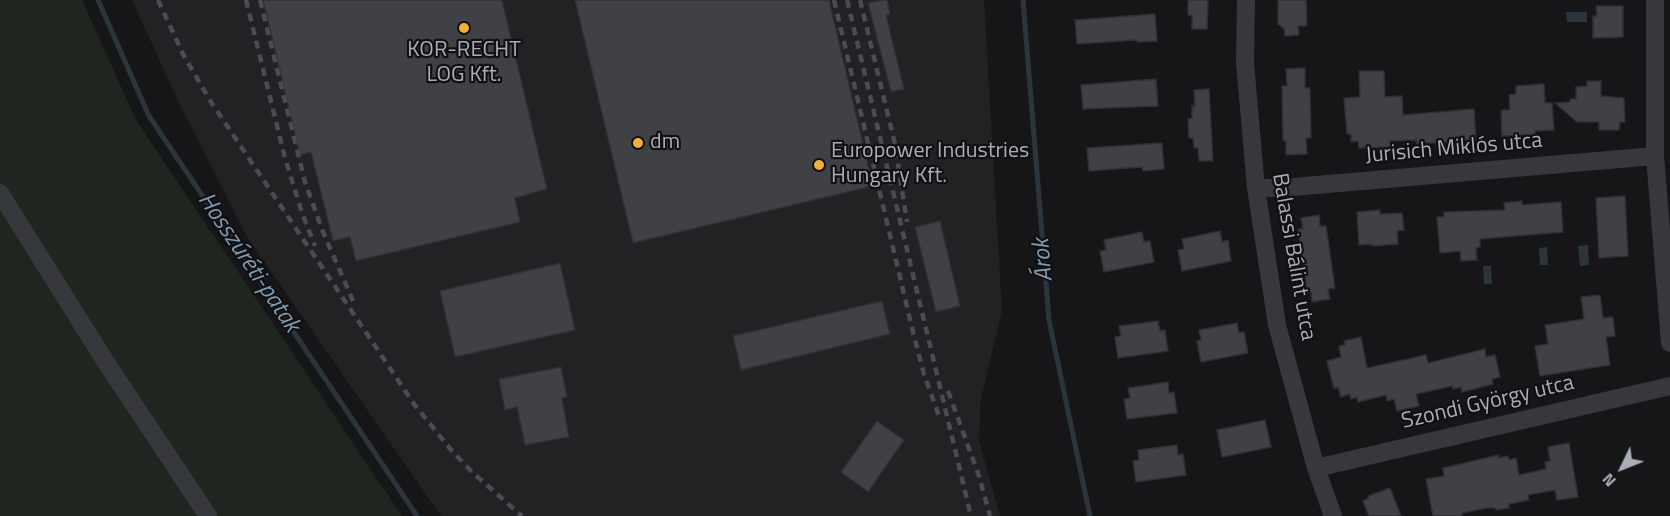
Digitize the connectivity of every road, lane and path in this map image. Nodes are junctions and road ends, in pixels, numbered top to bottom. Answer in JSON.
{"nodes":[{"id":1,"x":1246,"y":0,"type":"edge"},
{"id":2,"x":1655,"y":0,"type":"edge"},
{"id":3,"x":1656,"y":156,"type":"junction"},
{"id":4,"x":1256,"y":188,"type":"junction"},
{"id":5,"x":0,"y":193,"type":"edge"},
{"id":6,"x":1670,"y":343,"type":"edge"},
{"id":7,"x":1670,"y":386,"type":"edge"},
{"id":8,"x":1316,"y":468,"type":"junction"},
{"id":9,"x":208,"y":516,"type":"edge"},
{"id":10,"x":1334,"y":516,"type":"edge"}],
"edges":[{"from":1,"to":4,"type":"street","name":"Balassi Bálint utca"},
{"from":2,"to":3,"type":"street"},
{"from":3,"to":4,"type":"street","name":"Jurisich Miklós utca"},
{"from":3,"to":6,"type":"street"},
{"from":4,"to":8,"type":"street","name":"Balassi Bálint utca"},
{"from":5,"to":9,"type":"street"},
{"from":7,"to":8,"type":"street","name":"Szondi György utca"},
{"from":8,"to":10,"type":"street","name":"Balassi Bálint utca"}]}
